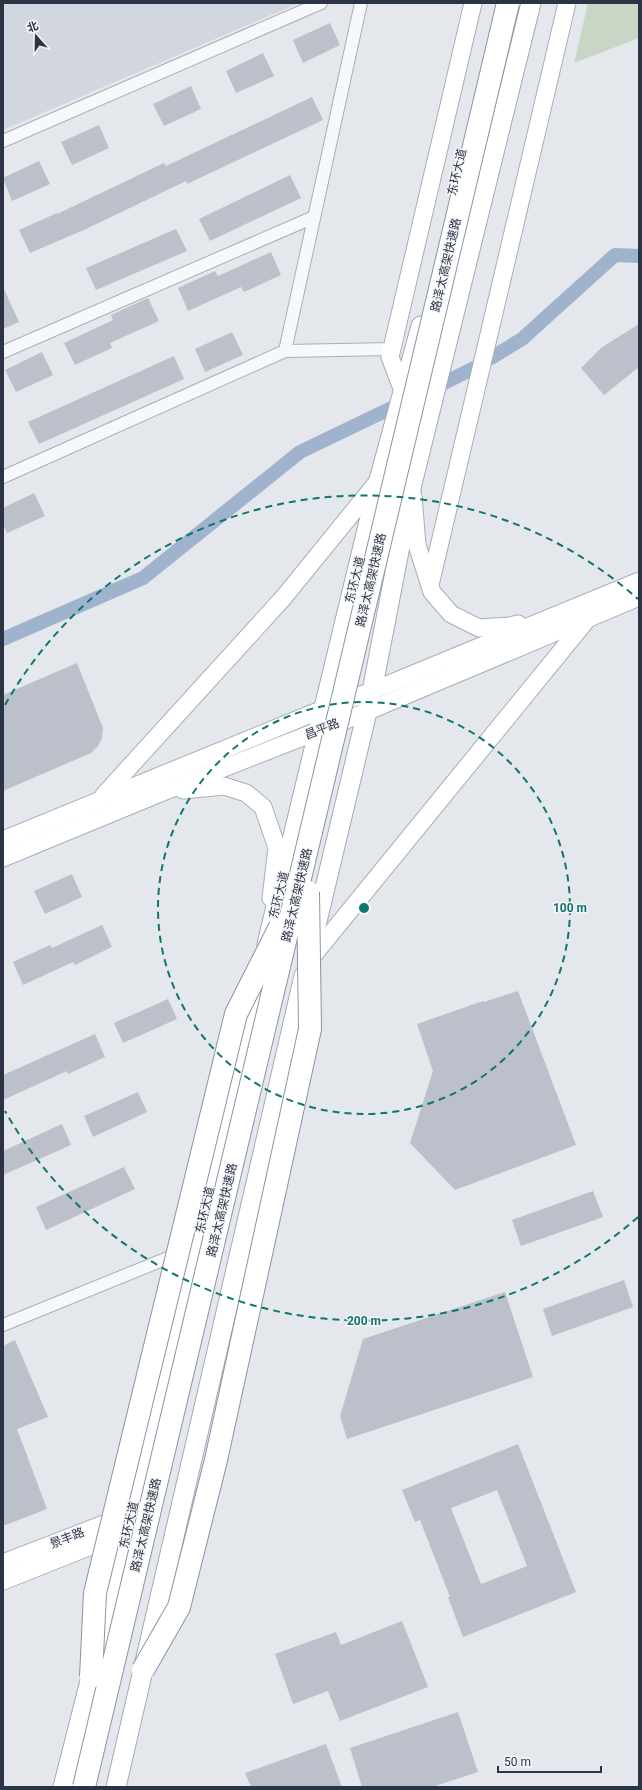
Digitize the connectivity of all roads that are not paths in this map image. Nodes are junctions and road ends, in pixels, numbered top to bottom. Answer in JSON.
{"nodes":[{"id":1,"x":321,"y":3,"type":"edge"},
{"id":2,"x":361,"y":3,"type":"edge"},
{"id":3,"x":473,"y":3,"type":"edge"},
{"id":4,"x":498,"y":3,"type":"edge"},
{"id":5,"x":508,"y":3,"type":"edge"},
{"id":6,"x":522,"y":3,"type":"edge"},
{"id":7,"x":531,"y":3,"type":"edge"},
{"id":8,"x":567,"y":3,"type":"edge"},
{"id":9,"x":3,"y":141,"type":"edge"},
{"id":10,"x":314,"y":217,"type":"junction"},
{"id":11,"x":392,"y":349,"type":"junction"},
{"id":12,"x":285,"y":351,"type":"junction"},
{"id":13,"x":3,"y":352,"type":"edge"},
{"id":14,"x":403,"y":391,"type":"junction"},
{"id":15,"x":3,"y":476,"type":"edge"},
{"id":16,"x":379,"y":480,"type":"junction"},
{"id":17,"x":412,"y":484,"type":"junction"},
{"id":18,"x":639,"y":581,"type":"edge"},
{"id":19,"x":430,"y":585,"type":"junction"},
{"id":20,"x":639,"y":597,"type":"edge"},
{"id":21,"x":576,"y":607,"type":"junction"},
{"id":22,"x":586,"y":621,"type":"junction"},
{"id":23,"x":372,"y":691,"type":"junction"},
{"id":24,"x":324,"y":709,"type":"junction"},
{"id":25,"x":366,"y":712,"type":"junction"},
{"id":26,"x":319,"y":730,"type":"junction"},
{"id":27,"x":163,"y":792,"type":"junction"},
{"id":28,"x":101,"y":799,"type":"junction"},
{"id":29,"x":3,"y":840,"type":"edge"},
{"id":30,"x":3,"y":858,"type":"edge"},
{"id":31,"x":302,"y":893,"type":"junction"},
{"id":32,"x":264,"y":958,"type":"junction"},
{"id":33,"x":308,"y":963,"type":"junction"},
{"id":34,"x":196,"y":1247,"type":"junction"},
{"id":35,"x":4,"y":1322,"type":"edge"},
{"id":36,"x":131,"y":1513,"type":"junction"},
{"id":37,"x":128,"y":1532,"type":"junction"},
{"id":38,"x":3,"y":1563,"type":"edge"},
{"id":39,"x":3,"y":1581,"type":"edge"},
{"id":40,"x":143,"y":1670,"type":"junction"},
{"id":41,"x":91,"y":1677,"type":"junction"},
{"id":42,"x":64,"y":1787,"type":"edge"},
{"id":43,"x":84,"y":1787,"type":"edge"},
{"id":44,"x":99,"y":1787,"type":"edge"},
{"id":45,"x":116,"y":1787,"type":"edge"}],
"edges":[{"from":1,"to":9,"type":"street"},
{"from":2,"to":10,"type":"street"},
{"from":3,"to":11,"type":"main road"},
{"from":4,"to":14,"type":"main road","name":"东环大道"},
{"from":5,"to":31,"type":"highway","name":"路泽太高架快速路","bridge":true},
{"from":6,"to":31,"type":"highway","name":"路泽太高架快速路"},
{"from":7,"to":17,"type":"main road"},
{"from":8,"to":19,"type":"main road"},
{"from":10,"to":12,"type":"street"},
{"from":10,"to":13,"type":"street"},
{"from":11,"to":12,"type":"street"},
{"from":11,"to":14,"type":"main road"},
{"from":12,"to":15,"type":"street"},
{"from":14,"to":16,"type":"main road","name":"东环大道"},
{"from":16,"to":24,"type":"main road","name":"东环大道"},
{"from":16,"to":28,"type":"main road"},
{"from":17,"to":19,"type":"main road"},
{"from":17,"to":23,"type":"main road"},
{"from":18,"to":21,"type":"main road","name":"昌平路"},
{"from":19,"to":21,"type":"main road"},
{"from":20,"to":22,"type":"main road","name":"昌平路"},
{"from":21,"to":23,"type":"main road","name":"昌平路"},
{"from":22,"to":25,"type":"main road","name":"昌平路"},
{"from":22,"to":33,"type":"main road"},
{"from":23,"to":24,"type":"main road","name":"昌平路"},
{"from":23,"to":25,"type":"main road"},
{"from":24,"to":26,"type":"main road","name":"东环大道"},
{"from":24,"to":28,"type":"main road","name":"昌平路"},
{"from":25,"to":26,"type":"main road","name":"昌平路"},
{"from":25,"to":33,"type":"main road"},
{"from":26,"to":27,"type":"main road","name":"昌平路"},
{"from":26,"to":32,"type":"main road","name":"东环大道"},
{"from":27,"to":30,"type":"main road","name":"昌平路"},
{"from":27,"to":32,"type":"main road"},
{"from":28,"to":29,"type":"main road","name":"昌平路"},
{"from":31,"to":40,"type":"highway","bridge":true},
{"from":31,"to":41,"type":"highway","bridge":true},
{"from":31,"to":43,"type":"highway","name":"路泽太高架快速路","bridge":true},
{"from":31,"to":44,"type":"highway","name":"路泽太高架快速路","bridge":true},
{"from":32,"to":34,"type":"main road","name":"东环大道"},
{"from":33,"to":40,"type":"main road"},
{"from":34,"to":35,"type":"street"},
{"from":34,"to":36,"type":"main road","name":"东环大道"},
{"from":36,"to":37,"type":"main road","name":"东环大道"},
{"from":36,"to":38,"type":"main road","name":"景丰路"},
{"from":37,"to":39,"type":"main road","name":"景丰路"},
{"from":37,"to":41,"type":"main road","name":"东环大道"},
{"from":40,"to":45,"type":"main road"},
{"from":41,"to":42,"type":"main road","name":"东环大道"}]}
